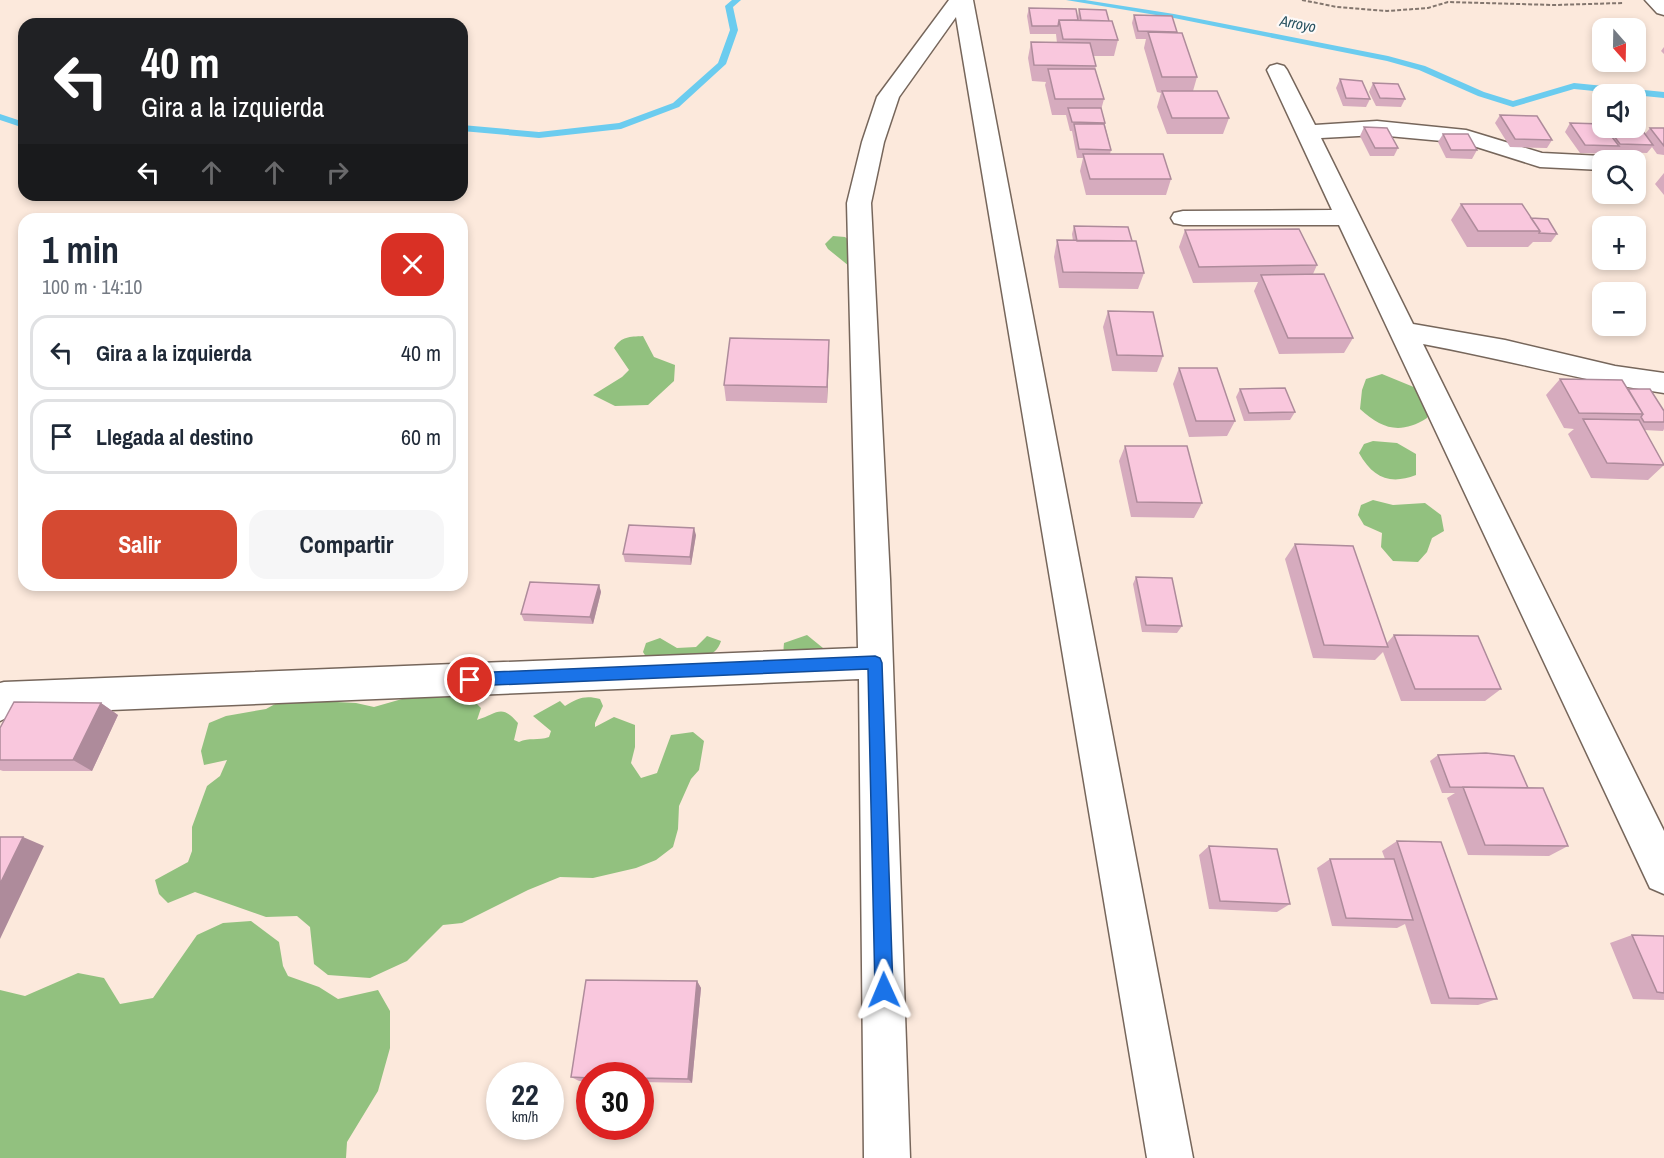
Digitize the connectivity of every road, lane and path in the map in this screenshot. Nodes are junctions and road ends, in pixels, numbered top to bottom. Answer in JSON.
{"nodes":[{"id":1,"x":961,"y":0,"type":"edge"},
{"id":2,"x":1302,"y":0,"type":"edge"},
{"id":3,"x":1659,"y":4,"type":"edge"},
{"id":4,"x":1277,"y":70,"type":"dead end"},
{"id":5,"x":1307,"y":132,"type":"junction"},
{"id":6,"x":1592,"y":163,"type":"edge"},
{"id":7,"x":1350,"y":217,"type":"junction"},
{"id":8,"x":1183,"y":218,"type":"dead end"},
{"id":9,"x":1401,"y":331,"type":"junction"},
{"id":10,"x":1664,"y":383,"type":"edge"},
{"id":11,"x":875,"y":663,"type":"junction"},
{"id":12,"x":0,"y":705,"type":"edge"},
{"id":13,"x":1664,"y":874,"type":"edge"},
{"id":14,"x":887,"y":1158,"type":"edge"},
{"id":15,"x":1170,"y":1158,"type":"edge"}],
"edges":[{"from":1,"to":11,"type":"street"},
{"from":1,"to":15,"type":"street"},
{"from":2,"to":3,"type":"path"},
{"from":4,"to":5,"type":"street"},
{"from":5,"to":6,"type":"street"},
{"from":5,"to":7,"type":"street"},
{"from":7,"to":8,"type":"street"},
{"from":7,"to":9,"type":"street"},
{"from":9,"to":10,"type":"street"},
{"from":9,"to":13,"type":"street"},
{"from":11,"to":12,"type":"street"},
{"from":11,"to":14,"type":"street"}]}
